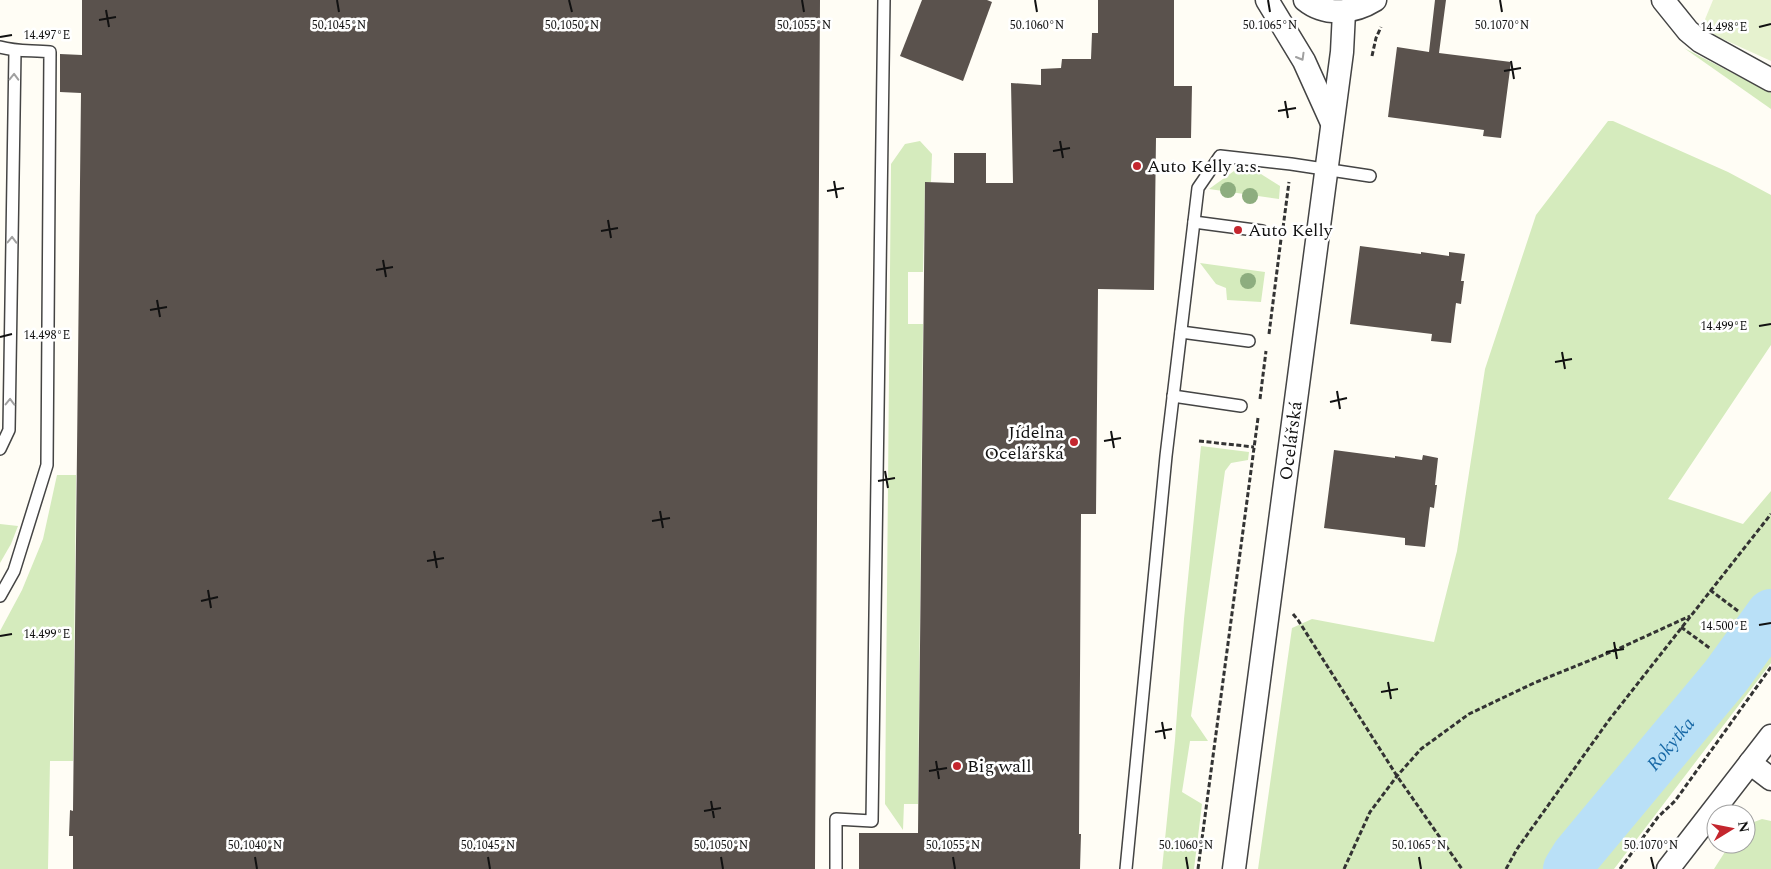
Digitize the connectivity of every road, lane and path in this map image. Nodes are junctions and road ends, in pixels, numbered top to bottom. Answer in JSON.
{"nodes":[{"id":1,"x":884,"y":0,"type":"edge"},
{"id":2,"x":1267,"y":0,"type":"edge"},
{"id":3,"x":1305,"y":0,"type":"edge"},
{"id":4,"x":1375,"y":0,"type":"edge"},
{"id":5,"x":1670,"y":4,"type":"edge"},
{"id":6,"x":1344,"y":12,"type":"junction"},
{"id":7,"x":0,"y":47,"type":"edge"},
{"id":8,"x":15,"y":51,"type":"junction"},
{"id":9,"x":1771,"y":80,"type":"edge"},
{"id":10,"x":1332,"y":124,"type":"junction"},
{"id":11,"x":1291,"y":164,"type":"junction"},
{"id":12,"x":1326,"y":170,"type":"junction"},
{"id":13,"x":1370,"y":176,"type":"dead end"},
{"id":14,"x":1194,"y":222,"type":"junction"},
{"id":15,"x":1262,"y":232,"type":"dead end"},
{"id":16,"x":1181,"y":332,"type":"junction"},
{"id":17,"x":1268,"y":338,"type":"dead end"},
{"id":18,"x":1250,"y":340,"type":"dead end"},
{"id":19,"x":1267,"y":348,"type":"dead end"},
{"id":20,"x":1173,"y":396,"type":"junction"},
{"id":21,"x":1241,"y":406,"type":"dead end"},
{"id":22,"x":1259,"y":407,"type":"dead end"},
{"id":23,"x":1258,"y":417,"type":"dead end"},
{"id":24,"x":1199,"y":441,"type":"dead end"},
{"id":25,"x":1254,"y":447,"type":"junction"},
{"id":26,"x":0,"y":448,"type":"edge"},
{"id":27,"x":1771,"y":514,"type":"edge"},
{"id":28,"x":1270,"y":590,"type":"junction"},
{"id":29,"x":1710,"y":590,"type":"junction"},
{"id":30,"x":0,"y":596,"type":"edge"},
{"id":31,"x":1738,"y":611,"type":"dead end"},
{"id":32,"x":1690,"y":616,"type":"junction"},
{"id":33,"x":1681,"y":627,"type":"junction"},
{"id":34,"x":1711,"y":649,"type":"dead end"},
{"id":35,"x":1771,"y":667,"type":"edge"},
{"id":36,"x":1771,"y":736,"type":"edge"},
{"id":37,"x":1750,"y":763,"type":"junction"},
{"id":38,"x":1397,"y":776,"type":"junction"},
{"id":39,"x":1771,"y":779,"type":"edge"},
{"id":40,"x":836,"y":869,"type":"edge"},
{"id":41,"x":1126,"y":869,"type":"edge"},
{"id":42,"x":1198,"y":869,"type":"edge"},
{"id":43,"x":1234,"y":869,"type":"edge"},
{"id":44,"x":1344,"y":869,"type":"edge"},
{"id":45,"x":1462,"y":869,"type":"edge"},
{"id":46,"x":1506,"y":869,"type":"edge"},
{"id":47,"x":1620,"y":869,"type":"edge"},
{"id":48,"x":1668,"y":869,"type":"edge"}],
"edges":[{"from":1,"to":40,"type":"lane"},
{"from":2,"to":10,"type":"street","one_way":true},
{"from":3,"to":6,"type":"street"},
{"from":4,"to":6,"type":"street"},
{"from":5,"to":9,"type":"street"},
{"from":6,"to":10,"type":"street","name":"Ocelářská"},
{"from":7,"to":8,"type":"lane"},
{"from":26,"to":8,"type":"lane","one_way":true},
{"from":8,"to":30,"type":"lane"},
{"from":10,"to":12,"type":"street","name":"Ocelářská"},
{"from":11,"to":12,"type":"lane"},
{"from":11,"to":14,"type":"lane"},
{"from":11,"to":17,"type":"path"},
{"from":12,"to":13,"type":"lane"},
{"from":12,"to":28,"type":"street","name":"Ocelářská"},
{"from":14,"to":15,"type":"lane"},
{"from":14,"to":16,"type":"lane"},
{"from":16,"to":18,"type":"lane"},
{"from":16,"to":20,"type":"lane"},
{"from":19,"to":22,"type":"path"},
{"from":20,"to":21,"type":"lane"},
{"from":20,"to":41,"type":"lane"},
{"from":23,"to":25,"type":"path"},
{"from":24,"to":25,"type":"path"},
{"from":25,"to":42,"type":"path"},
{"from":27,"to":29,"type":"path"},
{"from":28,"to":38,"type":"path"},
{"from":28,"to":43,"type":"street","name":"Ocelářská"},
{"from":29,"to":31,"type":"path"},
{"from":29,"to":32,"type":"path"},
{"from":32,"to":33,"type":"path"},
{"from":32,"to":38,"type":"path"},
{"from":33,"to":34,"type":"path"},
{"from":33,"to":46,"type":"path"},
{"from":35,"to":47,"type":"path"},
{"from":36,"to":37,"type":"street"},
{"from":37,"to":39,"type":"street"},
{"from":37,"to":48,"type":"street"},
{"from":38,"to":44,"type":"path"},
{"from":38,"to":45,"type":"path"}]}
